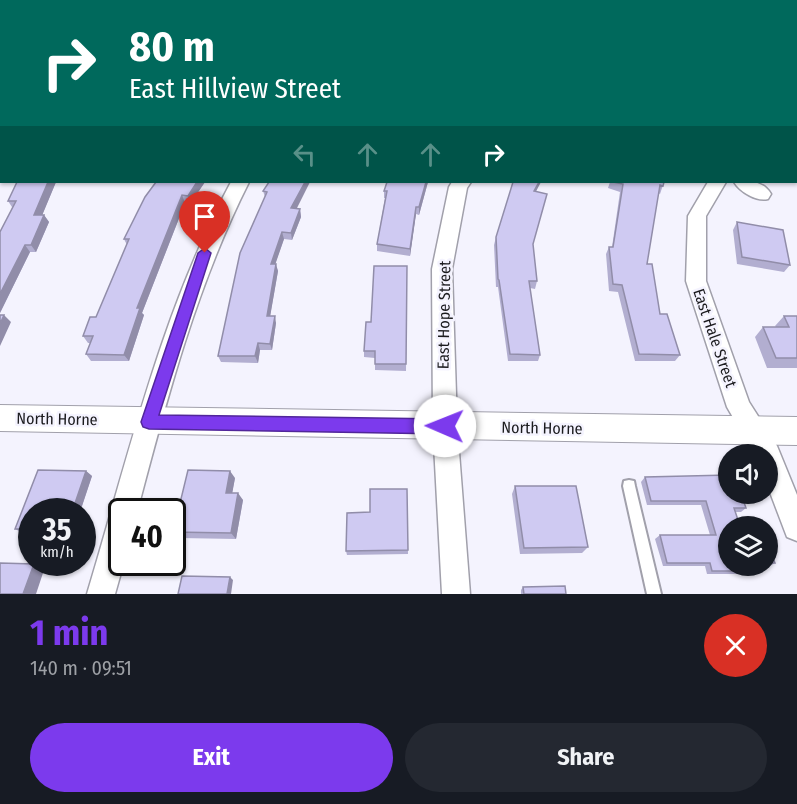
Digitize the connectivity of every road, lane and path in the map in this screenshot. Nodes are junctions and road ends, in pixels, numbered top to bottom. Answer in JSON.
{"nodes":[{"id":1,"x":239,"y":183,"type":"edge"},
{"id":2,"x":461,"y":183,"type":"edge"},
{"id":3,"x":716,"y":183,"type":"edge"},
{"id":4,"x":745,"y":183,"type":"edge"},
{"id":5,"x":762,"y":194,"type":"dead end"},
{"id":6,"x":0,"y":418,"type":"edge"},
{"id":7,"x":149,"y":422,"type":"junction"},
{"id":8,"x":445,"y":426,"type":"junction"},
{"id":9,"x":752,"y":430,"type":"junction"},
{"id":10,"x":797,"y":431,"type":"edge"},
{"id":11,"x":761,"y":444,"type":"edge"},
{"id":12,"x":778,"y":479,"type":"edge"},
{"id":13,"x":628,"y":486,"type":"dead end"},
{"id":14,"x":128,"y":498,"type":"edge"},
{"id":15,"x":797,"y":526,"type":"edge"},
{"id":16,"x":108,"y":570,"type":"edge"},
{"id":17,"x":101,"y":594,"type":"edge"},
{"id":18,"x":456,"y":594,"type":"edge"},
{"id":19,"x":654,"y":594,"type":"edge"}],
"edges":[{"from":1,"to":7,"type":"street"},
{"from":2,"to":8,"type":"street","name":"East Hope Street"},
{"from":3,"to":9,"type":"street","name":"East Hale Street"},
{"from":4,"to":5,"type":"street"},
{"from":6,"to":7,"type":"street","name":"North Horne"},
{"from":7,"to":8,"type":"street","name":"North Horne"},
{"from":7,"to":14,"type":"street"},
{"from":8,"to":9,"type":"street","name":"North Horne"},
{"from":8,"to":18,"type":"street","name":"East Hope Street"},
{"from":9,"to":10,"type":"street","name":"North Horne"},
{"from":9,"to":11,"type":"street","name":"East Hale Street"},
{"from":12,"to":15,"type":"street","name":"East Hale Street"},
{"from":13,"to":19,"type":"lane"},
{"from":16,"to":17,"type":"street"}]}
